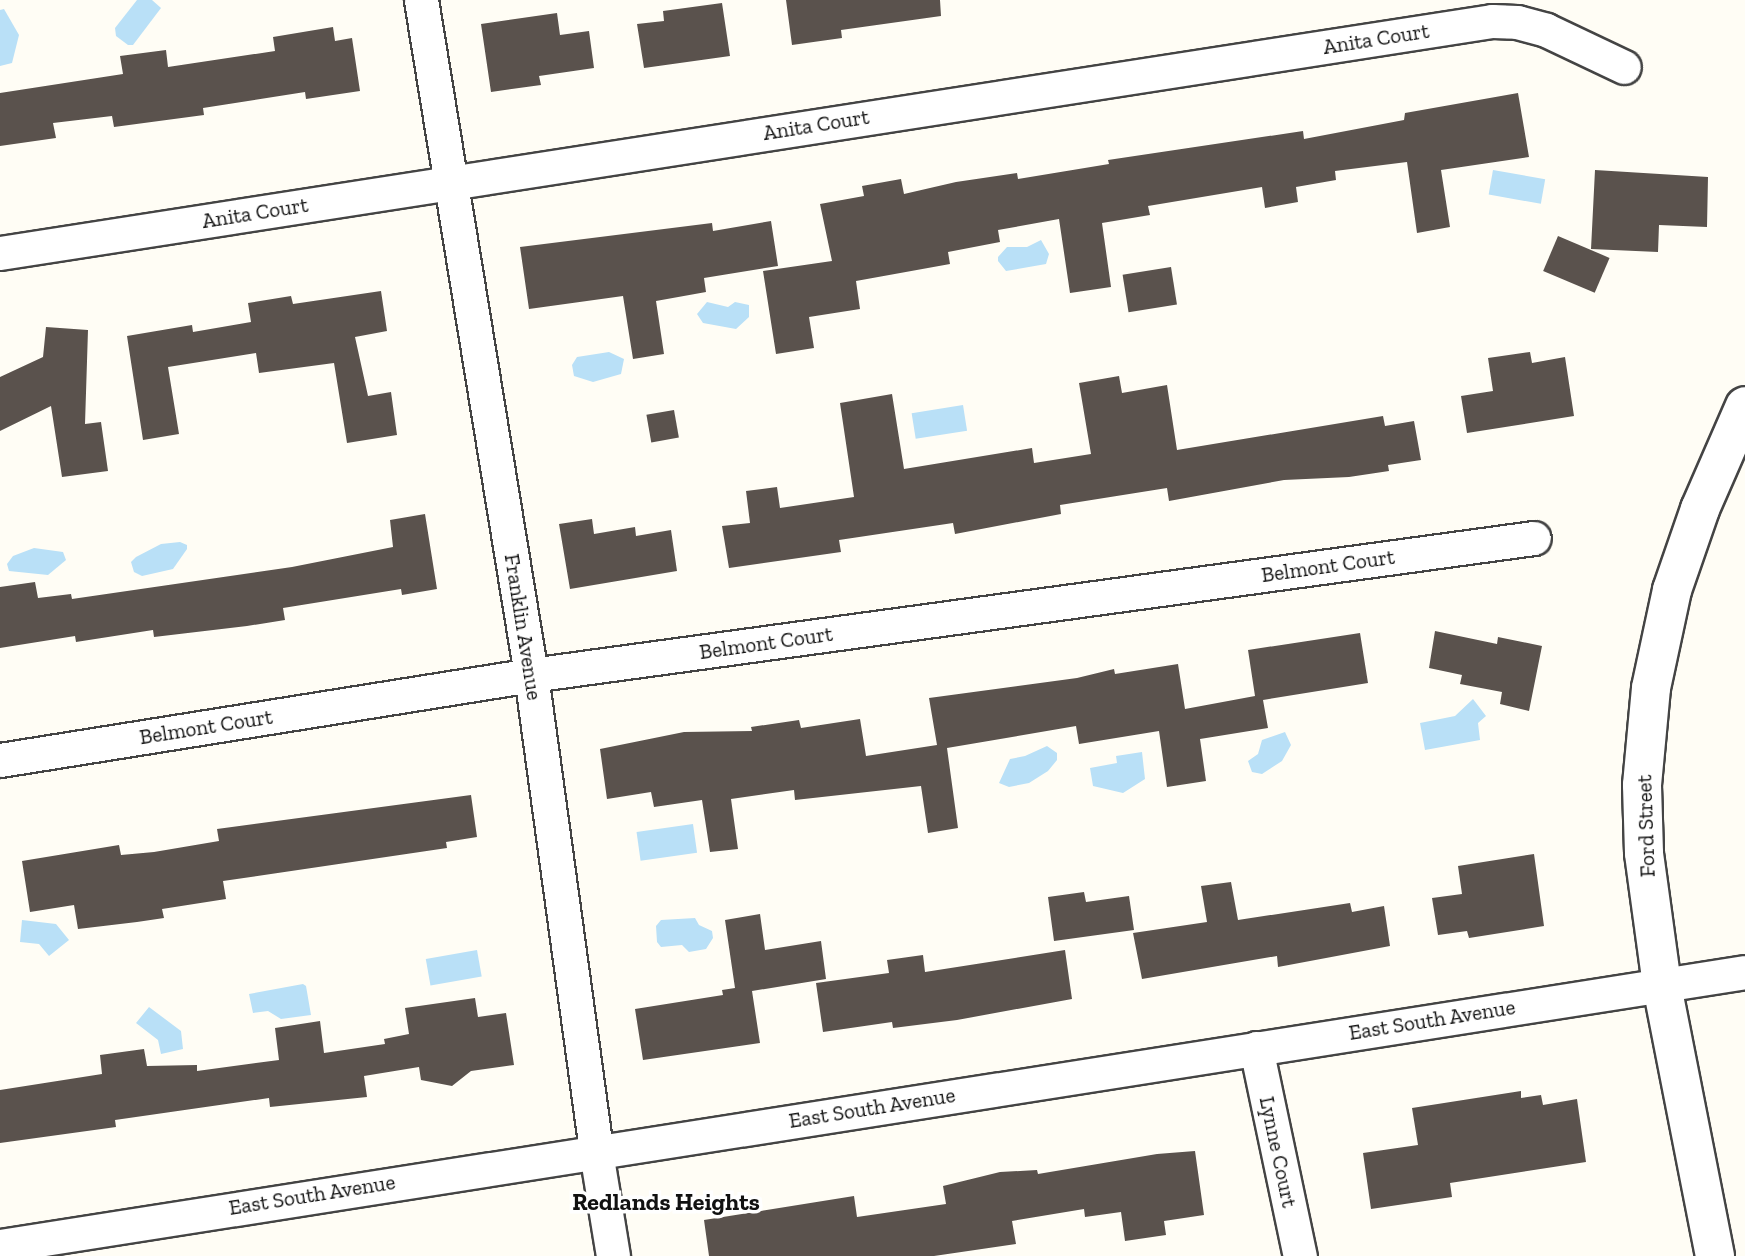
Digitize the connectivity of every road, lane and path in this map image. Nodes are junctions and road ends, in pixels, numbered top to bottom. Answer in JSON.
{"nodes":[{"id":1,"x":421,"y":0,"type":"edge"},
{"id":2,"x":1624,"y":67,"type":"dead end"},
{"id":3,"x":452,"y":182,"type":"junction"},
{"id":4,"x":0,"y":253,"type":"edge"},
{"id":5,"x":1745,"y":406,"type":"edge"},
{"id":6,"x":1534,"y":538,"type":"dead end"},
{"id":7,"x":530,"y":675,"type":"junction"},
{"id":8,"x":0,"y":760,"type":"edge"},
{"id":9,"x":1745,"y":972,"type":"edge"},
{"id":10,"x":1662,"y":985,"type":"junction"},
{"id":11,"x":1256,"y":1048,"type":"junction"},
{"id":12,"x":596,"y":1152,"type":"junction"},
{"id":13,"x":101,"y":1244,"type":"edge"},
{"id":14,"x":0,"y":1246,"type":"edge"},
{"id":15,"x":613,"y":1256,"type":"edge"},
{"id":16,"x":1300,"y":1256,"type":"edge"},
{"id":17,"x":1715,"y":1256,"type":"edge"}],
"edges":[{"from":1,"to":3,"type":"street","name":"Franklin Avenue"},
{"from":2,"to":3,"type":"street","name":"Anita Court"},
{"from":3,"to":4,"type":"street","name":"Anita Court"},
{"from":3,"to":7,"type":"street","name":"Franklin Avenue"},
{"from":5,"to":10,"type":"street","name":"Ford Street"},
{"from":6,"to":7,"type":"street","name":"Belmont Court"},
{"from":7,"to":8,"type":"street","name":"Belmont Court"},
{"from":7,"to":12,"type":"street","name":"Franklin Avenue"},
{"from":9,"to":10,"type":"street","name":"East South Avenue"},
{"from":10,"to":11,"type":"street","name":"East South Avenue"},
{"from":10,"to":17,"type":"street","name":"Ford Street"},
{"from":11,"to":12,"type":"street","name":"East South Avenue"},
{"from":11,"to":16,"type":"street","name":"Lynne Court"},
{"from":12,"to":13,"type":"street","name":"East South Avenue"},
{"from":12,"to":15,"type":"street","name":"Franklin Avenue"},
{"from":13,"to":14,"type":"street","name":"East South Avenue"}]}
